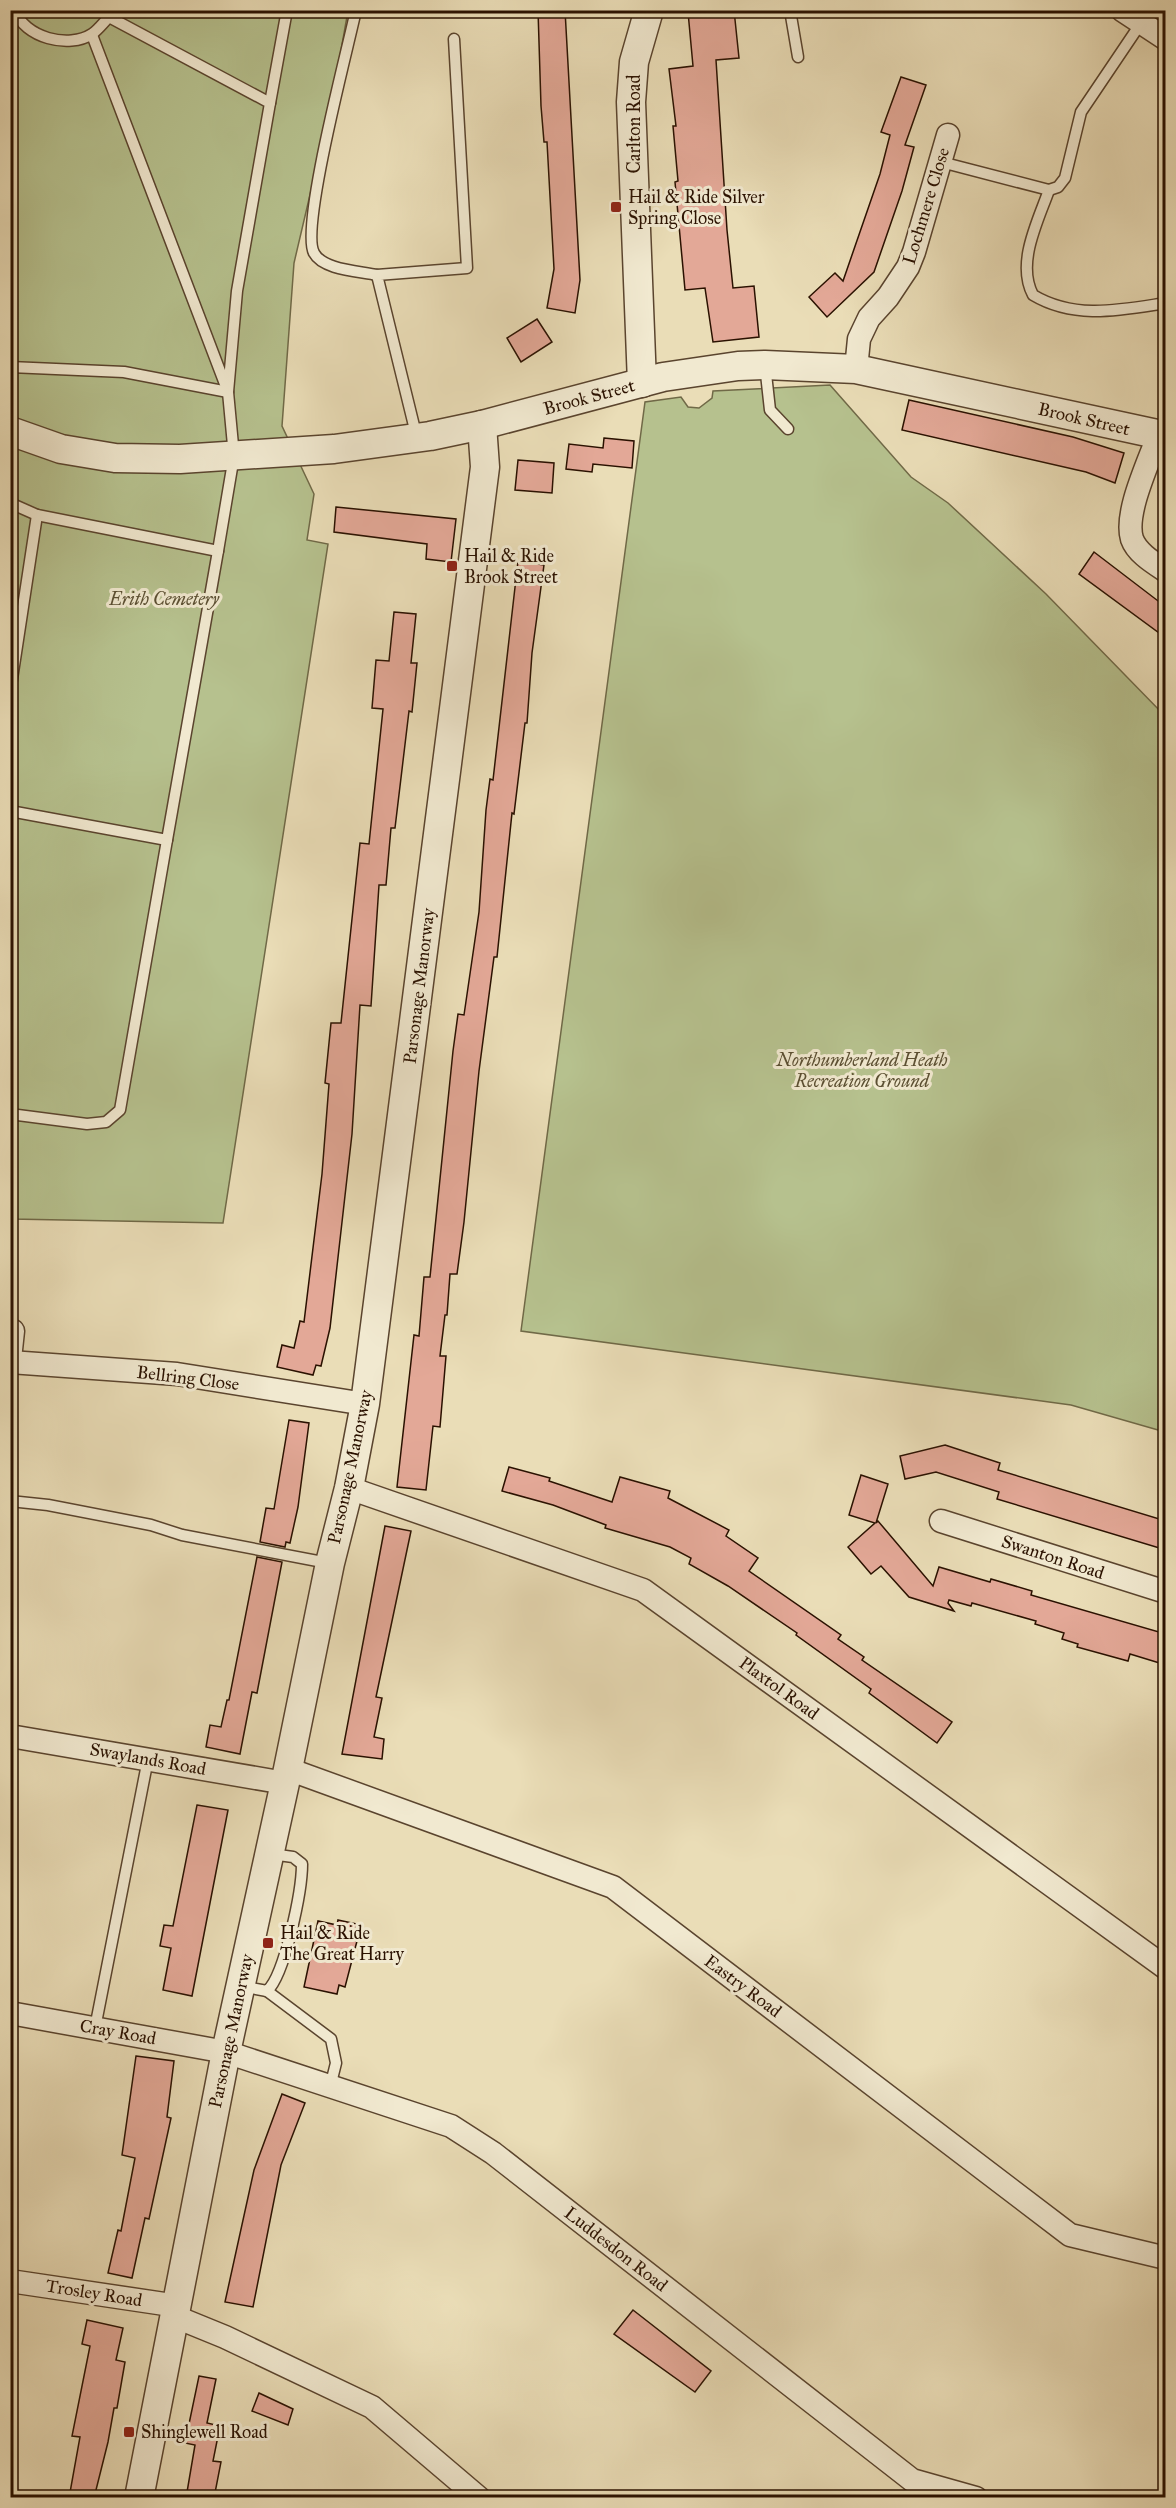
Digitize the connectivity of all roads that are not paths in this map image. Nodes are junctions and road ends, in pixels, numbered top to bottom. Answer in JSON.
{"nodes":[{"id":1,"x":15,"y":10,"type":"edge"},
{"id":2,"x":287,"y":10,"type":"edge"},
{"id":3,"x":356,"y":10,"type":"edge"},
{"id":4,"x":649,"y":10,"type":"edge"},
{"id":5,"x":790,"y":10,"type":"edge"},
{"id":6,"x":1122,"y":10,"type":"edge"},
{"id":7,"x":110,"y":14,"type":"edge"},
{"id":8,"x":1143,"y":17,"type":"edge"},
{"id":9,"x":92,"y":35,"type":"junction"},
{"id":10,"x":454,"y":39,"type":"dead end"},
{"id":11,"x":1166,"y":39,"type":"edge"},
{"id":12,"x":798,"y":57,"type":"dead end"},
{"id":13,"x":270,"y":103,"type":"junction"},
{"id":14,"x":948,"y":135,"type":"dead end"},
{"id":15,"x":941,"y":162,"type":"junction"},
{"id":16,"x":1049,"y":190,"type":"junction"},
{"id":17,"x":377,"y":275,"type":"junction"},
{"id":18,"x":1166,"y":303,"type":"edge"},
{"id":19,"x":765,"y":365,"type":"junction"},
{"id":20,"x":10,"y":367,"type":"edge"},
{"id":21,"x":856,"y":369,"type":"junction"},
{"id":22,"x":642,"y":383,"type":"junction"},
{"id":23,"x":228,"y":392,"type":"junction"},
{"id":24,"x":482,"y":425,"type":"junction"},
{"id":25,"x":789,"y":429,"type":"dead end"},
{"id":26,"x":10,"y":431,"type":"edge"},
{"id":27,"x":1162,"y":436,"type":"edge"},
{"id":28,"x":417,"y":438,"type":"junction"},
{"id":29,"x":234,"y":456,"type":"junction"},
{"id":30,"x":10,"y":503,"type":"edge"},
{"id":31,"x":37,"y":515,"type":"junction"},
{"id":32,"x":218,"y":551,"type":"junction"},
{"id":33,"x":1166,"y":571,"type":"edge"},
{"id":34,"x":10,"y":692,"type":"edge"},
{"id":35,"x":10,"y":811,"type":"edge"},
{"id":36,"x":167,"y":840,"type":"junction"},
{"id":37,"x":10,"y":1114,"type":"edge"},
{"id":38,"x":12,"y":1343,"type":"edge"},
{"id":39,"x":10,"y":1361,"type":"edge"},
{"id":40,"x":365,"y":1404,"type":"junction"},
{"id":41,"x":349,"y":1488,"type":"junction"},
{"id":42,"x":10,"y":1501,"type":"edge"},
{"id":43,"x":941,"y":1521,"type":"dead end"},
{"id":44,"x":330,"y":1563,"type":"junction"},
{"id":45,"x":1166,"y":1592,"type":"edge"},
{"id":46,"x":10,"y":1736,"type":"edge"},
{"id":47,"x":148,"y":1759,"type":"junction"},
{"id":48,"x":287,"y":1776,"type":"junction"},
{"id":49,"x":268,"y":1853,"type":"junction"},
{"id":50,"x":1166,"y":1968,"type":"edge"},
{"id":51,"x":254,"y":1988,"type":"junction"},
{"id":52,"x":10,"y":2013,"type":"edge"},
{"id":53,"x":95,"y":2028,"type":"junction"},
{"id":54,"x":226,"y":2052,"type":"junction"},
{"id":55,"x":330,"y":2088,"type":"junction"},
{"id":56,"x":1166,"y":2258,"type":"edge"},
{"id":57,"x":10,"y":2281,"type":"edge"},
{"id":58,"x":177,"y":2312,"type":"junction"},
{"id":59,"x":139,"y":2498,"type":"edge"},
{"id":60,"x":479,"y":2498,"type":"edge"},
{"id":61,"x":976,"y":2498,"type":"edge"}],
"edges":[{"from":1,"to":9,"type":"lane"},
{"from":2,"to":13,"type":"lane"},
{"from":3,"to":17,"type":"lane"},
{"from":4,"to":22,"type":"street","name":"Carlton Road"},
{"from":5,"to":12,"type":"lane"},
{"from":6,"to":8,"type":"street"},
{"from":7,"to":9,"type":"lane"},
{"from":7,"to":13,"type":"lane"},
{"from":8,"to":11,"type":"street"},
{"from":8,"to":16,"type":"lane"},
{"from":9,"to":23,"type":"lane"},
{"from":10,"to":17,"type":"lane"},
{"from":13,"to":23,"type":"lane"},
{"from":14,"to":15,"type":"street","name":"Lochmere Close"},
{"from":15,"to":16,"type":"lane"},
{"from":15,"to":21,"type":"street","name":"Lochmere Close"},
{"from":16,"to":18,"type":"lane"},
{"from":17,"to":28,"type":"lane"},
{"from":19,"to":21,"type":"street","name":"Brook Street"},
{"from":19,"to":22,"type":"street","name":"Brook Street"},
{"from":19,"to":25,"type":"lane"},
{"from":20,"to":23,"type":"lane"},
{"from":21,"to":27,"type":"street","name":"Brook Street"},
{"from":22,"to":24,"type":"street","name":"Brook Street"},
{"from":23,"to":29,"type":"lane"},
{"from":24,"to":28,"type":"street","name":"Brook Street"},
{"from":24,"to":40,"type":"street","name":"Parsonage Manorway"},
{"from":26,"to":29,"type":"street","name":"Brook Street"},
{"from":27,"to":33,"type":"street"},
{"from":28,"to":29,"type":"street","name":"Brook Street"},
{"from":29,"to":32,"type":"lane"},
{"from":30,"to":31,"type":"lane"},
{"from":31,"to":32,"type":"lane"},
{"from":31,"to":34,"type":"lane"},
{"from":32,"to":36,"type":"lane"},
{"from":35,"to":36,"type":"lane"},
{"from":36,"to":37,"type":"lane"},
{"from":38,"to":39,"type":"street","name":"Bellring Close"},
{"from":39,"to":40,"type":"street","name":"Bellring Close"},
{"from":40,"to":41,"type":"street","name":"Parsonage Manorway"},
{"from":41,"to":44,"type":"street","name":"Parsonage Manorway"},
{"from":41,"to":50,"type":"street","name":"Plaxtol Road"},
{"from":42,"to":44,"type":"lane"},
{"from":43,"to":45,"type":"street","name":"Swanton Road"},
{"from":44,"to":48,"type":"street","name":"Parsonage Manorway"},
{"from":46,"to":47,"type":"street","name":"Swaylands Road"},
{"from":47,"to":48,"type":"street","name":"Swaylands Road"},
{"from":47,"to":53,"type":"lane"},
{"from":48,"to":49,"type":"street","name":"Parsonage Manorway"},
{"from":48,"to":56,"type":"street","name":"Eastry Road"},
{"from":49,"to":51,"type":"street","name":"Parsonage Manorway"},
{"from":49,"to":51,"type":"lane"},
{"from":51,"to":54,"type":"street","name":"Parsonage Manorway"},
{"from":51,"to":55,"type":"lane"},
{"from":52,"to":53,"type":"street","name":"Cray Road"},
{"from":53,"to":54,"type":"street","name":"Cray Road"},
{"from":54,"to":55,"type":"street","name":"Luddesdon Road"},
{"from":54,"to":58,"type":"street","name":"Parsonage Manorway"},
{"from":55,"to":61,"type":"street","name":"Luddesdon Road"},
{"from":57,"to":58,"type":"street","name":"Trosley Road"},
{"from":58,"to":59,"type":"street","name":"Parsonage Manorway"},
{"from":58,"to":60,"type":"street"}]}
